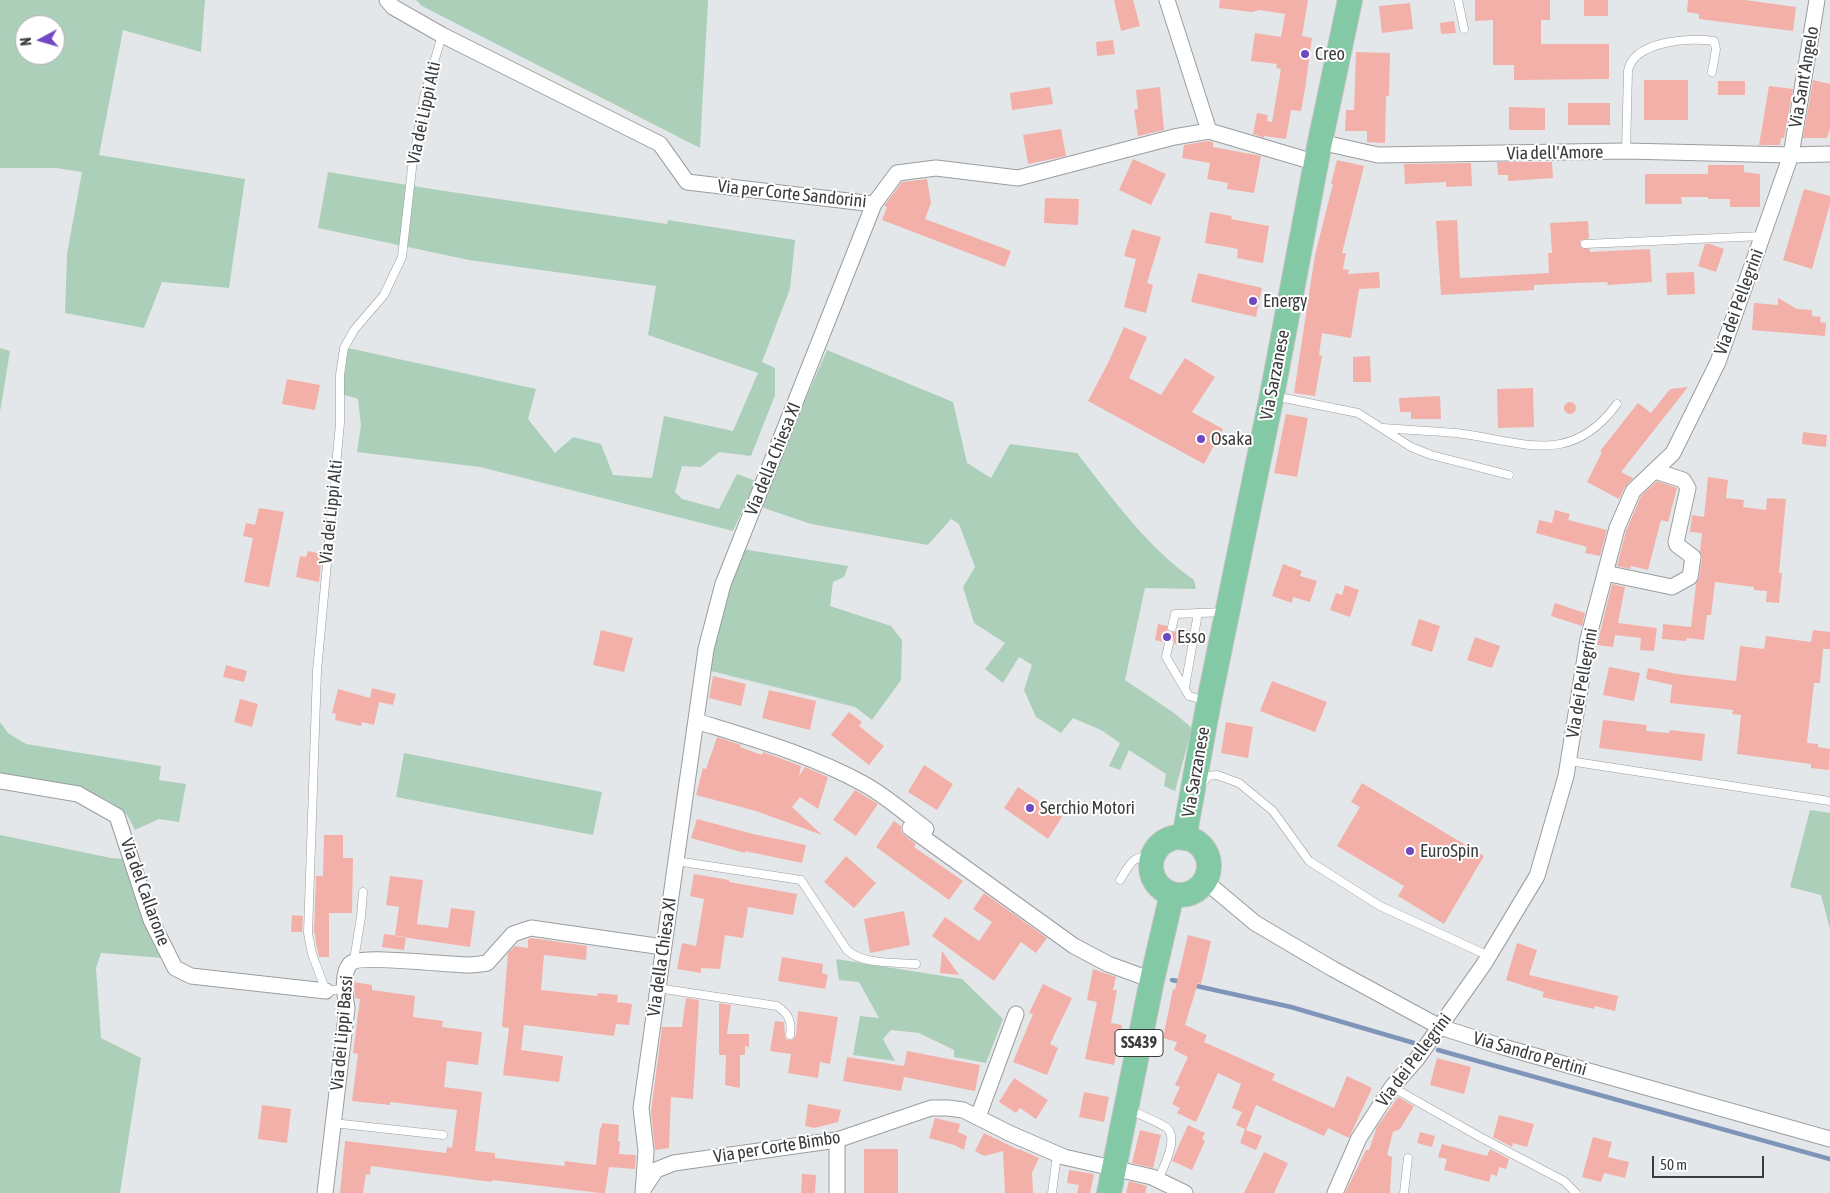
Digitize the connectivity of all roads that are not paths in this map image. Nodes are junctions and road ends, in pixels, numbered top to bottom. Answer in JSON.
{"nodes":[{"id":1,"x":387,"y":0,"type":"edge"},
{"id":2,"x":1167,"y":0,"type":"edge"},
{"id":3,"x":1350,"y":0,"type":"edge"},
{"id":4,"x":1458,"y":0,"type":"edge"},
{"id":5,"x":1817,"y":0,"type":"edge"},
{"id":6,"x":1464,"y":29,"type":"dead end"},
{"id":7,"x":442,"y":35,"type":"junction"},
{"id":8,"x":1712,"y":72,"type":"dead end"},
{"id":9,"x":1210,"y":131,"type":"junction"},
{"id":10,"x":1626,"y":151,"type":"junction"},
{"id":11,"x":1319,"y":152,"type":"junction"},
{"id":12,"x":1830,"y":154,"type":"edge"},
{"id":13,"x":1791,"y":155,"type":"junction"},
{"id":14,"x":874,"y":204,"type":"junction"},
{"id":15,"x":1762,"y":236,"type":"junction"},
{"id":16,"x":1585,"y":244,"type":"dead end"},
{"id":17,"x":1272,"y":395,"type":"junction"},
{"id":18,"x":1617,"y":404,"type":"dead end"},
{"id":19,"x":1381,"y":428,"type":"junction"},
{"id":20,"x":1655,"y":471,"type":"junction"},
{"id":21,"x":1508,"y":476,"type":"dead end"},
{"id":22,"x":1605,"y":573,"type":"junction"},
{"id":23,"x":1227,"y":612,"type":"junction"},
{"id":24,"x":1198,"y":613,"type":"junction"},
{"id":25,"x":1172,"y":627,"type":"dead end"},
{"id":26,"x":1169,"y":643,"type":"dead end"},
{"id":27,"x":1185,"y":687,"type":"junction"},
{"id":28,"x":1209,"y":701,"type":"junction"},
{"id":29,"x":696,"y":721,"type":"junction"},
{"id":30,"x":1569,"y":761,"type":"junction"},
{"id":31,"x":0,"y":781,"type":"edge"},
{"id":32,"x":1830,"y":801,"type":"edge"},
{"id":33,"x":910,"y":828,"type":"dead end"},
{"id":34,"x":1185,"y":829,"type":"junction"},
{"id":35,"x":930,"y":832,"type":"dead end"},
{"id":36,"x":1153,"y":856,"type":"junction"},
{"id":37,"x":676,"y":860,"type":"junction"},
{"id":38,"x":1120,"y":880,"type":"dead end"},
{"id":39,"x":1205,"y":881,"type":"junction"},
{"id":40,"x":362,"y":892,"type":"dead end"},
{"id":41,"x":1172,"y":894,"type":"junction"},
{"id":42,"x":663,"y":947,"type":"junction"},
{"id":43,"x":1488,"y":956,"type":"junction"},
{"id":44,"x":354,"y":960,"type":"junction"},
{"id":45,"x":916,"y":964,"type":"dead end"},
{"id":46,"x":1152,"y":980,"type":"junction"},
{"id":47,"x":657,"y":988,"type":"junction"},
{"id":48,"x":343,"y":989,"type":"junction"},
{"id":49,"x":326,"y":991,"type":"junction"},
{"id":50,"x":1016,"y":1014,"type":"dead end"},
{"id":51,"x":1440,"y":1027,"type":"junction"},
{"id":52,"x":790,"y":1035,"type":"dead end"},
{"id":53,"x":1392,"y":1087,"type":"junction"},
{"id":54,"x":1126,"y":1108,"type":"junction"},
{"id":55,"x":978,"y":1117,"type":"junction"},
{"id":56,"x":333,"y":1123,"type":"junction"},
{"id":57,"x":443,"y":1135,"type":"dead end"},
{"id":58,"x":1830,"y":1139,"type":"edge"},
{"id":59,"x":837,"y":1140,"type":"junction"},
{"id":60,"x":1057,"y":1154,"type":"junction"},
{"id":61,"x":1408,"y":1158,"type":"dead end"},
{"id":62,"x":1114,"y":1167,"type":"junction"},
{"id":63,"x":1158,"y":1180,"type":"junction"},
{"id":64,"x":643,"y":1190,"type":"edge"},
{"id":65,"x":325,"y":1193,"type":"edge"},
{"id":66,"x":837,"y":1193,"type":"edge"},
{"id":67,"x":1052,"y":1193,"type":"edge"},
{"id":68,"x":1109,"y":1193,"type":"edge"},
{"id":69,"x":1185,"y":1193,"type":"edge"},
{"id":70,"x":1335,"y":1193,"type":"edge"},
{"id":71,"x":1404,"y":1193,"type":"edge"},
{"id":72,"x":1576,"y":1193,"type":"edge"}],
"edges":[{"from":1,"to":7,"type":"street","name":"Via per Corte Sandorini"},
{"from":2,"to":9,"type":"street"},
{"from":3,"to":11,"type":"main road","name":"Via Sarzanese"},
{"from":4,"to":6,"type":"lane"},
{"from":5,"to":13,"type":"street","name":"Via Sant'Angelo"},
{"from":7,"to":14,"type":"street","name":"Via per Corte Sandorini"},
{"from":7,"to":49,"type":"lane","name":"Via dei Lippi Alti"},
{"from":8,"to":10,"type":"lane"},
{"from":9,"to":11,"type":"street","name":"Via per Corte Sandorini"},
{"from":9,"to":14,"type":"street","name":"Via per Corte Sandorini"},
{"from":10,"to":11,"type":"street","name":"Via dell'Amore"},
{"from":10,"to":13,"type":"street","name":"Via dell'Amore"},
{"from":11,"to":17,"type":"main road","name":"Via Sarzanese"},
{"from":12,"to":13,"type":"street","name":"Via dell'Amore"},
{"from":13,"to":15,"type":"street","name":"Via dei Pellegrini"},
{"from":14,"to":29,"type":"street","name":"Via della Chiesa XI"},
{"from":15,"to":16,"type":"lane"},
{"from":15,"to":20,"type":"street","name":"Via dei Pellegrini"},
{"from":17,"to":19,"type":"lane"},
{"from":17,"to":23,"type":"main road","name":"Via Sarzanese"},
{"from":18,"to":19,"type":"lane"},
{"from":19,"to":21,"type":"lane"},
{"from":20,"to":22,"type":"street","name":"Via dei Pellegrini"},
{"from":20,"to":22,"type":"street"},
{"from":22,"to":30,"type":"street","name":"Via dei Pellegrini"},
{"from":23,"to":24,"type":"lane"},
{"from":23,"to":28,"type":"main road","name":"Via Sarzanese"},
{"from":24,"to":25,"type":"lane"},
{"from":24,"to":27,"type":"lane"},
{"from":26,"to":27,"type":"lane"},
{"from":27,"to":28,"type":"lane"},
{"from":28,"to":34,"type":"main road","name":"Via Sarzanese"},
{"from":29,"to":35,"type":"street"},
{"from":29,"to":37,"type":"street","name":"Via della Chiesa XI"},
{"from":30,"to":32,"type":"lane"},
{"from":30,"to":43,"type":"street","name":"Via dei Pellegrini"},
{"from":31,"to":49,"type":"street","name":"Via del Callarone"},
{"from":33,"to":46,"type":"street"},
{"from":34,"to":36,"type":"main road","name":"Via Sarzanese"},
{"from":34,"to":39,"type":"main road","name":"Via Sarzanese"},
{"from":34,"to":43,"type":"lane"},
{"from":36,"to":38,"type":"lane"},
{"from":36,"to":41,"type":"main road"},
{"from":37,"to":42,"type":"street","name":"Via della Chiesa XI"},
{"from":37,"to":45,"type":"lane"},
{"from":39,"to":41,"type":"main road"},
{"from":39,"to":51,"type":"street","name":"Via Sandro Pertini"},
{"from":40,"to":44,"type":"lane"},
{"from":41,"to":46,"type":"main road","number":"SS439"},
{"from":42,"to":44,"type":"street","name":"Via dei Lippi Bassi"},
{"from":42,"to":47,"type":"street","name":"Via della Chiesa XI"},
{"from":43,"to":51,"type":"street","name":"Via dei Pellegrini"},
{"from":44,"to":48,"type":"street","name":"Via dei Lippi Bassi"},
{"from":46,"to":54,"type":"main road","number":"SS439"},
{"from":47,"to":52,"type":"lane"},
{"from":47,"to":64,"type":"street","name":"Via della Chiesa XI"},
{"from":48,"to":49,"type":"lane"},
{"from":48,"to":56,"type":"street","name":"Via dei Lippi Bassi"},
{"from":50,"to":55,"type":"street"},
{"from":51,"to":53,"type":"street","name":"Via dei Pellegrini"},
{"from":51,"to":58,"type":"street","name":"Via Sandro Pertini"},
{"from":53,"to":70,"type":"street","name":"Via dei Pellegrini"},
{"from":53,"to":72,"type":"lane"},
{"from":54,"to":62,"type":"main road","number":"SS439"},
{"from":54,"to":63,"type":"lane"},
{"from":55,"to":59,"type":"street","name":"Via per Corte Bimbo"},
{"from":55,"to":60,"type":"street","name":"Via per Corte Bimbo"},
{"from":56,"to":57,"type":"lane"},
{"from":56,"to":65,"type":"street","name":"Via dei Lippi Bassi"},
{"from":59,"to":64,"type":"street","name":"Via per Corte Bimbo"},
{"from":59,"to":66,"type":"street"},
{"from":60,"to":62,"type":"street","name":"Via per Corte Bimbo"},
{"from":60,"to":67,"type":"lane"},
{"from":61,"to":71,"type":"lane"},
{"from":62,"to":63,"type":"street"},
{"from":62,"to":68,"type":"main road","number":"SS439"},
{"from":63,"to":69,"type":"street"}]}
